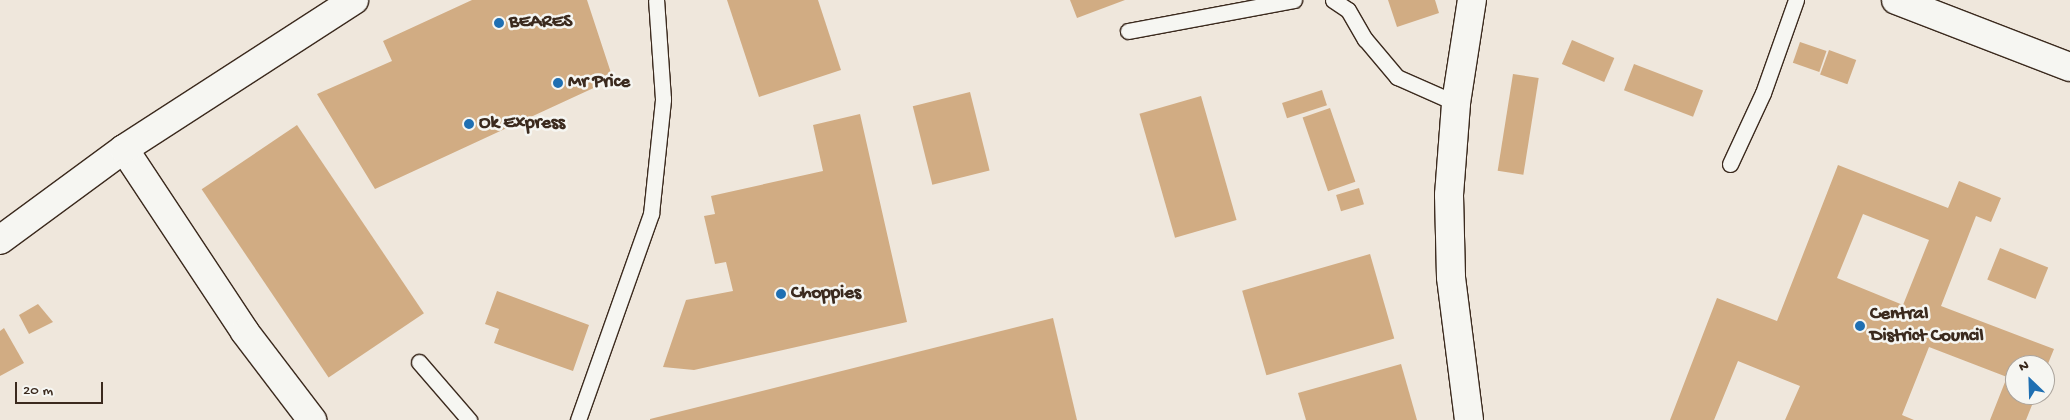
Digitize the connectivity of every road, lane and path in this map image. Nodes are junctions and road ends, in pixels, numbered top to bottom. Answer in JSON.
{"nodes":[{"id":1,"x":656,"y":0,"type":"edge"},
{"id":2,"x":1294,"y":0,"type":"edge"},
{"id":3,"x":1333,"y":0,"type":"edge"},
{"id":4,"x":1472,"y":0,"type":"edge"},
{"id":5,"x":1796,"y":0,"type":"edge"},
{"id":6,"x":1896,"y":0,"type":"edge"},
{"id":7,"x":347,"y":2,"type":"edge"},
{"id":8,"x":1128,"y":31,"type":"dead end"},
{"id":9,"x":2070,"y":67,"type":"edge"},
{"id":10,"x":1456,"y":103,"type":"junction"},
{"id":11,"x":124,"y":150,"type":"junction"},
{"id":12,"x":1730,"y":164,"type":"dead end"},
{"id":13,"x":0,"y":240,"type":"edge"},
{"id":14,"x":419,"y":362,"type":"dead end"},
{"id":15,"x":312,"y":420,"type":"edge"},
{"id":16,"x":469,"y":420,"type":"edge"},
{"id":17,"x":578,"y":420,"type":"edge"},
{"id":18,"x":1468,"y":420,"type":"edge"}],
"edges":[{"from":1,"to":17,"type":"lane"},
{"from":2,"to":8,"type":"lane"},
{"from":3,"to":10,"type":"lane"},
{"from":4,"to":10,"type":"street"},
{"from":5,"to":12,"type":"lane"},
{"from":6,"to":9,"type":"street"},
{"from":7,"to":11,"type":"street"},
{"from":10,"to":18,"type":"street"},
{"from":11,"to":13,"type":"street"},
{"from":11,"to":15,"type":"street"},
{"from":14,"to":16,"type":"lane"}]}
